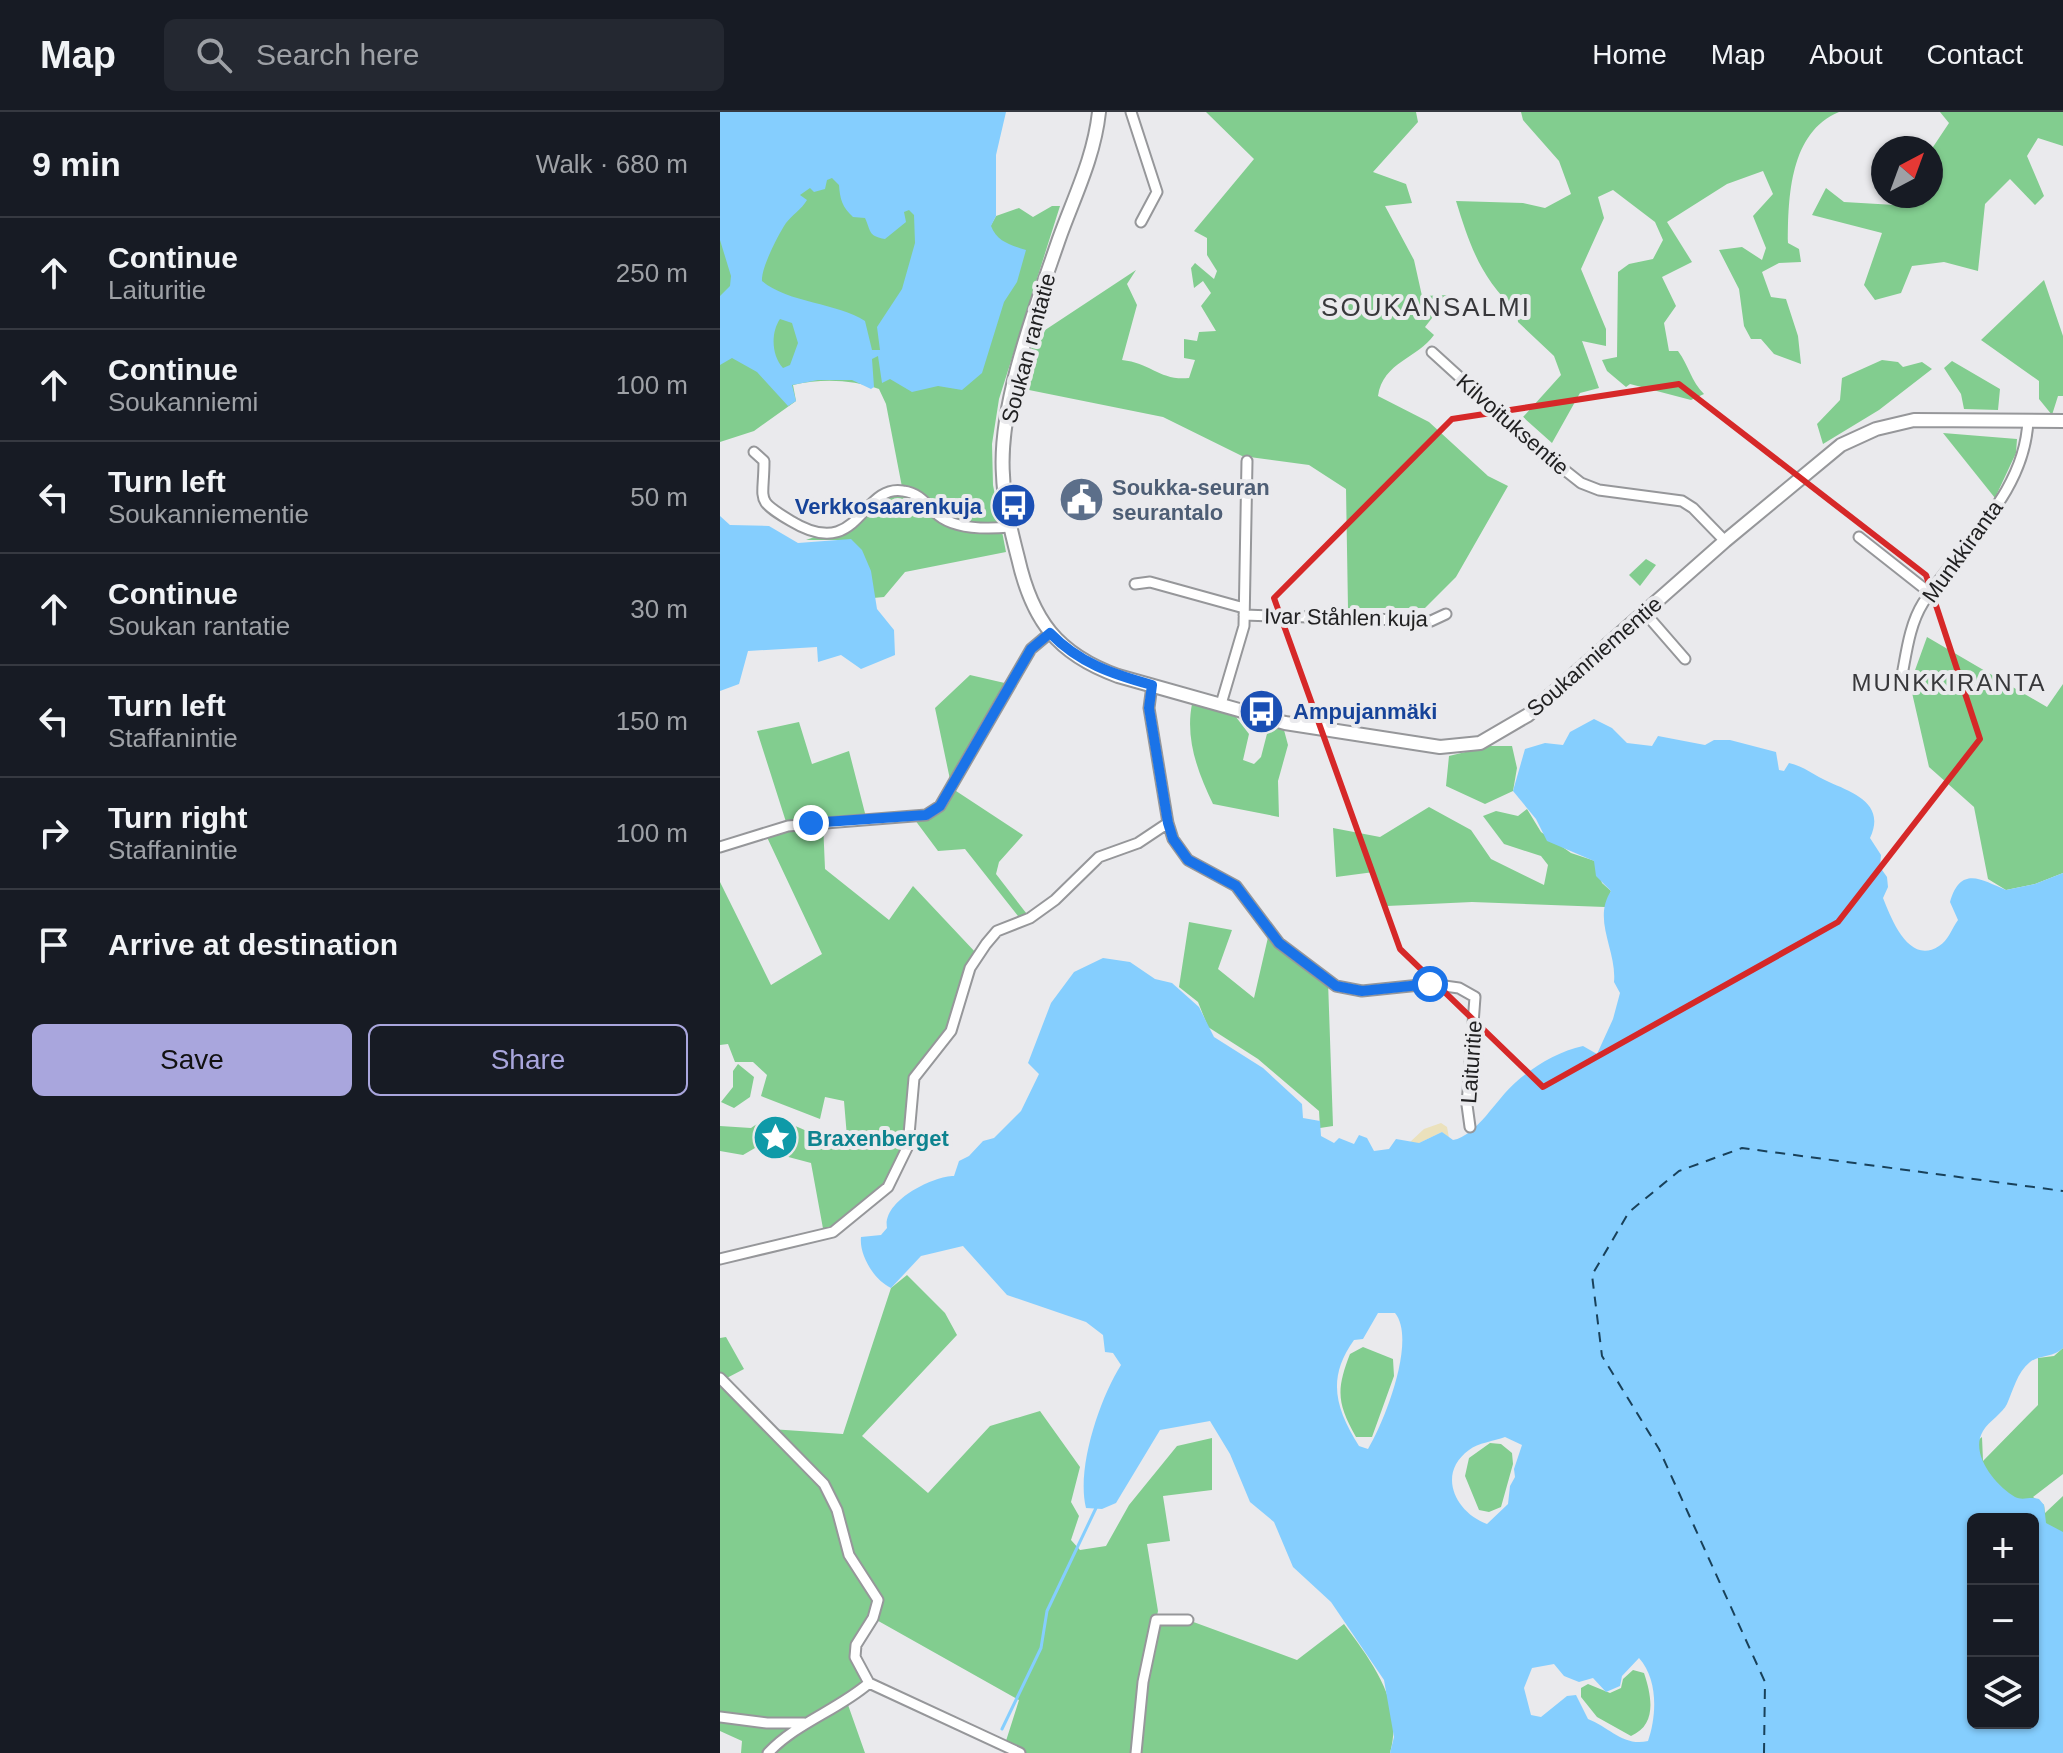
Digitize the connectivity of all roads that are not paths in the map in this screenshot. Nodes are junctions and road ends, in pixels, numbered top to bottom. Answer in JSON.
{"nodes":[{"id":1,"x":1099,"y":112,"type":"edge"},
{"id":2,"x":1131,"y":112,"type":"edge"},
{"id":3,"x":1141,"y":222,"type":"dead end"},
{"id":4,"x":1432,"y":352,"type":"dead end"},
{"id":5,"x":2028,"y":420,"type":"junction"},
{"id":6,"x":2063,"y":421,"type":"edge"},
{"id":7,"x":754,"y":452,"type":"dead end"},
{"id":8,"x":1247,"y":461,"type":"dead end"},
{"id":9,"x":1010,"y":527,"type":"junction"},
{"id":10,"x":1859,"y":537,"type":"dead end"},
{"id":11,"x":1725,"y":541,"type":"junction"},
{"id":12,"x":1135,"y":584,"type":"dead end"},
{"id":13,"x":1930,"y":593,"type":"junction"},
{"id":14,"x":1244,"y":611,"type":"junction"},
{"id":15,"x":1645,"y":613,"type":"junction"},
{"id":16,"x":1446,"y":614,"type":"dead end"},
{"id":17,"x":1050,"y":633,"type":"junction"},
{"id":18,"x":1685,"y":659,"type":"dead end"},
{"id":19,"x":1085,"y":662,"type":"joint"},
{"id":20,"x":1152,"y":685,"type":"junction"},
{"id":21,"x":1900,"y":685,"type":"dead end"},
{"id":22,"x":1221,"y":704,"type":"junction"},
{"id":23,"x":1168,"y":823,"type":"junction"},
{"id":24,"x":720,"y":847,"type":"edge"},
{"id":25,"x":1470,"y":1127,"type":"dead end"},
{"id":26,"x":720,"y":1259,"type":"edge"},
{"id":27,"x":720,"y":1378,"type":"edge"},
{"id":28,"x":1188,"y":1620,"type":"dead end"},
{"id":29,"x":869,"y":1683,"type":"junction"},
{"id":30,"x":720,"y":1717,"type":"edge"},
{"id":31,"x":812,"y":1721,"type":"junction"},
{"id":32,"x":768,"y":1753,"type":"edge"},
{"id":33,"x":1019,"y":1753,"type":"edge"},
{"id":34,"x":1136,"y":1753,"type":"edge"}],
"edges":[{"from":1,"to":9,"type":"street","name":"Soukan rantatie"},
{"from":2,"to":3,"type":"street"},
{"from":4,"to":11,"type":"street","name":"Kilvoituksentie"},
{"from":5,"to":6,"type":"street","name":"Soukanniementie"},
{"from":5,"to":11,"type":"street","name":"Soukanniementie"},
{"from":5,"to":13,"type":"street","name":"Munkkiranta"},
{"from":7,"to":9,"type":"street"},
{"from":8,"to":14,"type":"street"},
{"from":9,"to":17,"type":"street","name":"Soukan rantatie"},
{"from":10,"to":13,"type":"street"},
{"from":11,"to":15,"type":"street","name":"Soukanniementie"},
{"from":12,"to":14,"type":"street","name":"Ivar Ståhlen kuja"},
{"from":13,"to":21,"type":"street","name":"Munkkiranta"},
{"from":14,"to":16,"type":"street","name":"Ivar Ståhlen kuja"},
{"from":14,"to":22,"type":"street"},
{"from":15,"to":18,"type":"street"},
{"from":15,"to":22,"type":"street","name":"Soukanniementie"},
{"from":17,"to":19,"type":"street","name":"Soukan rantatie"},
{"from":17,"to":24,"type":"street"},
{"from":19,"to":20,"type":"street","name":"Soukanniementie"},
{"from":20,"to":22,"type":"street","name":"Soukanniementie"},
{"from":20,"to":23,"type":"street"},
{"from":23,"to":25,"type":"street","name":"Laituritie"},
{"from":23,"to":26,"type":"street"},
{"from":27,"to":29,"type":"street"},
{"from":28,"to":34,"type":"street"},
{"from":29,"to":31,"type":"street"},
{"from":29,"to":33,"type":"street"},
{"from":30,"to":31,"type":"street"},
{"from":31,"to":32,"type":"street"}]}
